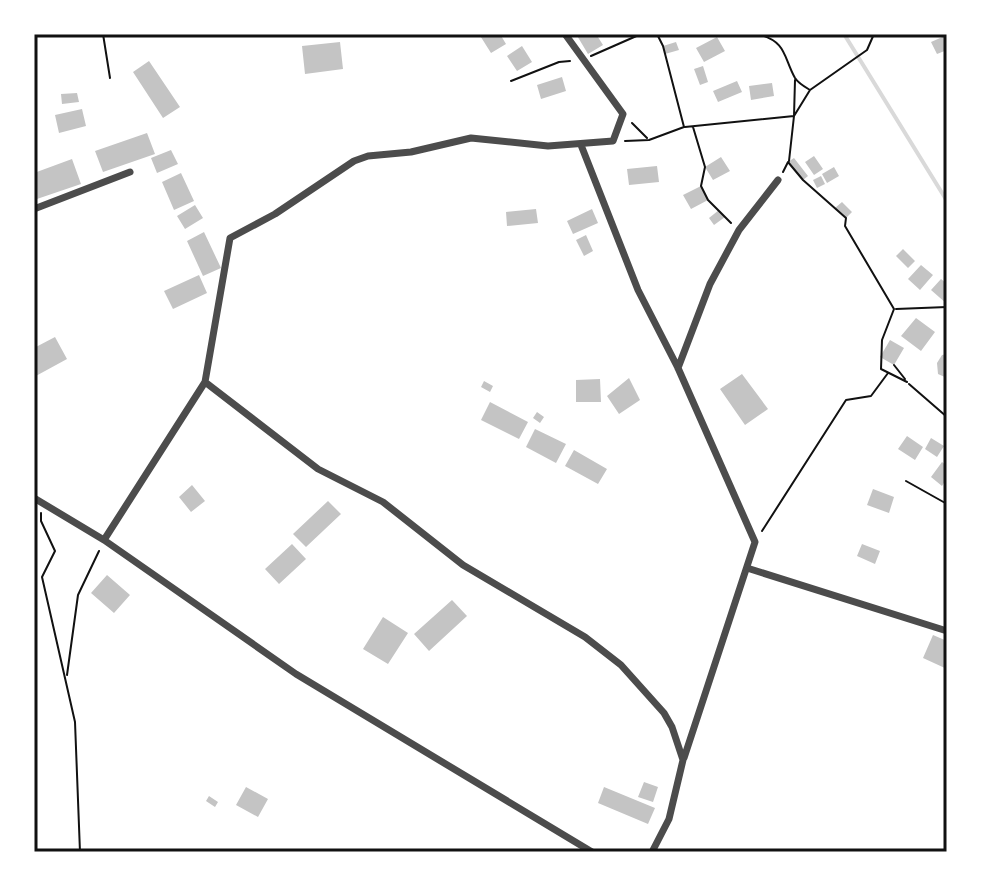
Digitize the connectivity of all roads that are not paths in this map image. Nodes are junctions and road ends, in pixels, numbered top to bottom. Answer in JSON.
{"nodes":[{"id":1,"x":565,"y":34,"type":"edge"},
{"id":2,"x":581,"y":145,"type":"junction"},
{"id":3,"x":130,"y":172,"type":"dead end"},
{"id":4,"x":778,"y":180,"type":"road end"},
{"id":5,"x":34,"y":209,"type":"edge"},
{"id":6,"x":678,"y":368,"type":"junction"},
{"id":7,"x":205,"y":382,"type":"junction"},
{"id":8,"x":34,"y":498,"type":"edge"},
{"id":9,"x":104,"y":540,"type":"junction"},
{"id":10,"x":747,"y":568,"type":"junction"},
{"id":11,"x":947,"y":631,"type":"edge"},
{"id":12,"x":683,"y":760,"type":"junction"},
{"id":13,"x":592,"y":852,"type":"edge"},
{"id":14,"x":652,"y":852,"type":"edge"}],
"edges":[{"from":1,"to":2,"type":"street"},
{"from":2,"to":6,"type":"street"},
{"from":2,"to":7,"type":"street"},
{"from":3,"to":5,"type":"street"},
{"from":4,"to":6,"type":"street"},
{"from":6,"to":10,"type":"street"},
{"from":7,"to":9,"type":"street"},
{"from":7,"to":12,"type":"street"},
{"from":8,"to":9,"type":"street"},
{"from":9,"to":13,"type":"street"},
{"from":10,"to":11,"type":"street"},
{"from":10,"to":12,"type":"street"},
{"from":12,"to":14,"type":"street"}]}
